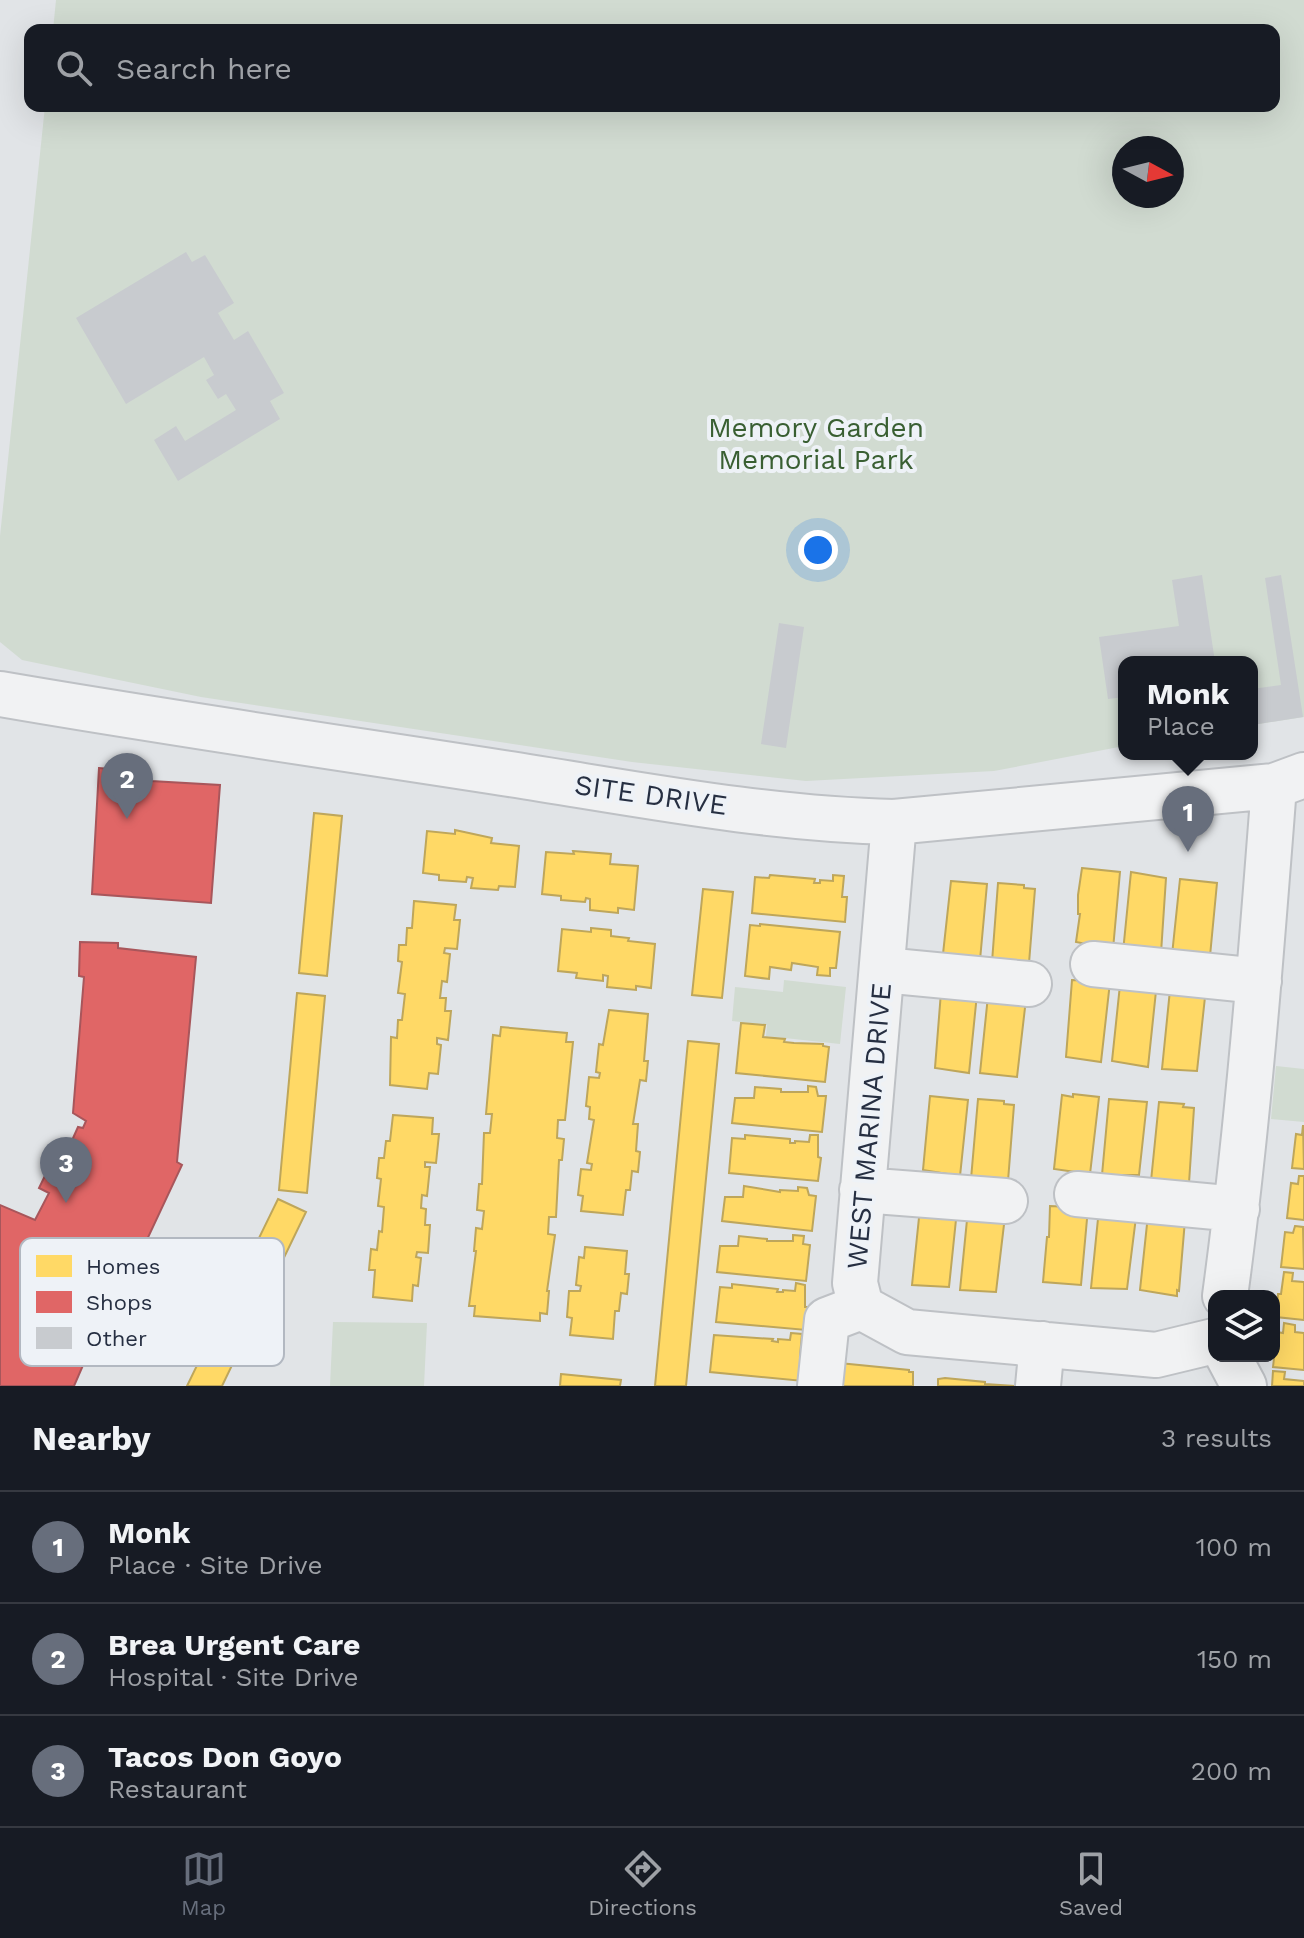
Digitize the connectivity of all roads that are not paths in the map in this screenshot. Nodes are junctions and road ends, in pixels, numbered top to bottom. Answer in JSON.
{"nodes":[{"id":1,"x":0,"y":694,"type":"edge"},
{"id":2,"x":1289,"y":780,"type":"edge"},
{"id":3,"x":894,"y":822,"type":"junction"},
{"id":4,"x":1093,"y":964,"type":"dead end"},
{"id":5,"x":883,"y":970,"type":"junction"},
{"id":6,"x":1259,"y":981,"type":"junction"},
{"id":7,"x":1029,"y":984,"type":"dead end"},
{"id":8,"x":862,"y":1190,"type":"junction"},
{"id":9,"x":1077,"y":1194,"type":"dead end"},
{"id":10,"x":1005,"y":1201,"type":"dead end"},
{"id":11,"x":1237,"y":1209,"type":"junction"},
{"id":12,"x":1226,"y":1290,"type":"edge"},
{"id":13,"x":861,"y":1307,"type":"junction"},
{"id":14,"x":1208,"y":1342,"type":"edge"},
{"id":15,"x":1231,"y":1362,"type":"edge"},
{"id":16,"x":1040,"y":1365,"type":"edge"},
{"id":17,"x":820,"y":1386,"type":"edge"},
{"id":18,"x":1244,"y":1386,"type":"edge"}],
"edges":[{"from":1,"to":3,"type":"street","name":"SITE DRIVE"},
{"from":2,"to":3,"type":"street","name":"SITE DRIVE"},
{"from":2,"to":6,"type":"street"},
{"from":3,"to":5,"type":"street","name":"WEST MARINA DRIVE"},
{"from":4,"to":6,"type":"street"},
{"from":5,"to":7,"type":"street"},
{"from":5,"to":8,"type":"street","name":"WEST MARINA DRIVE"},
{"from":6,"to":11,"type":"street"},
{"from":8,"to":10,"type":"street"},
{"from":8,"to":13,"type":"street","name":"WEST MARINA DRIVE"},
{"from":9,"to":11,"type":"street"},
{"from":11,"to":12,"type":"street"},
{"from":13,"to":16,"type":"street","name":"WEST MARINA DRIVE"},
{"from":13,"to":17,"type":"street"},
{"from":14,"to":16,"type":"street","name":"WEST MARINA DRIVE"},
{"from":15,"to":18,"type":"street"}]}
